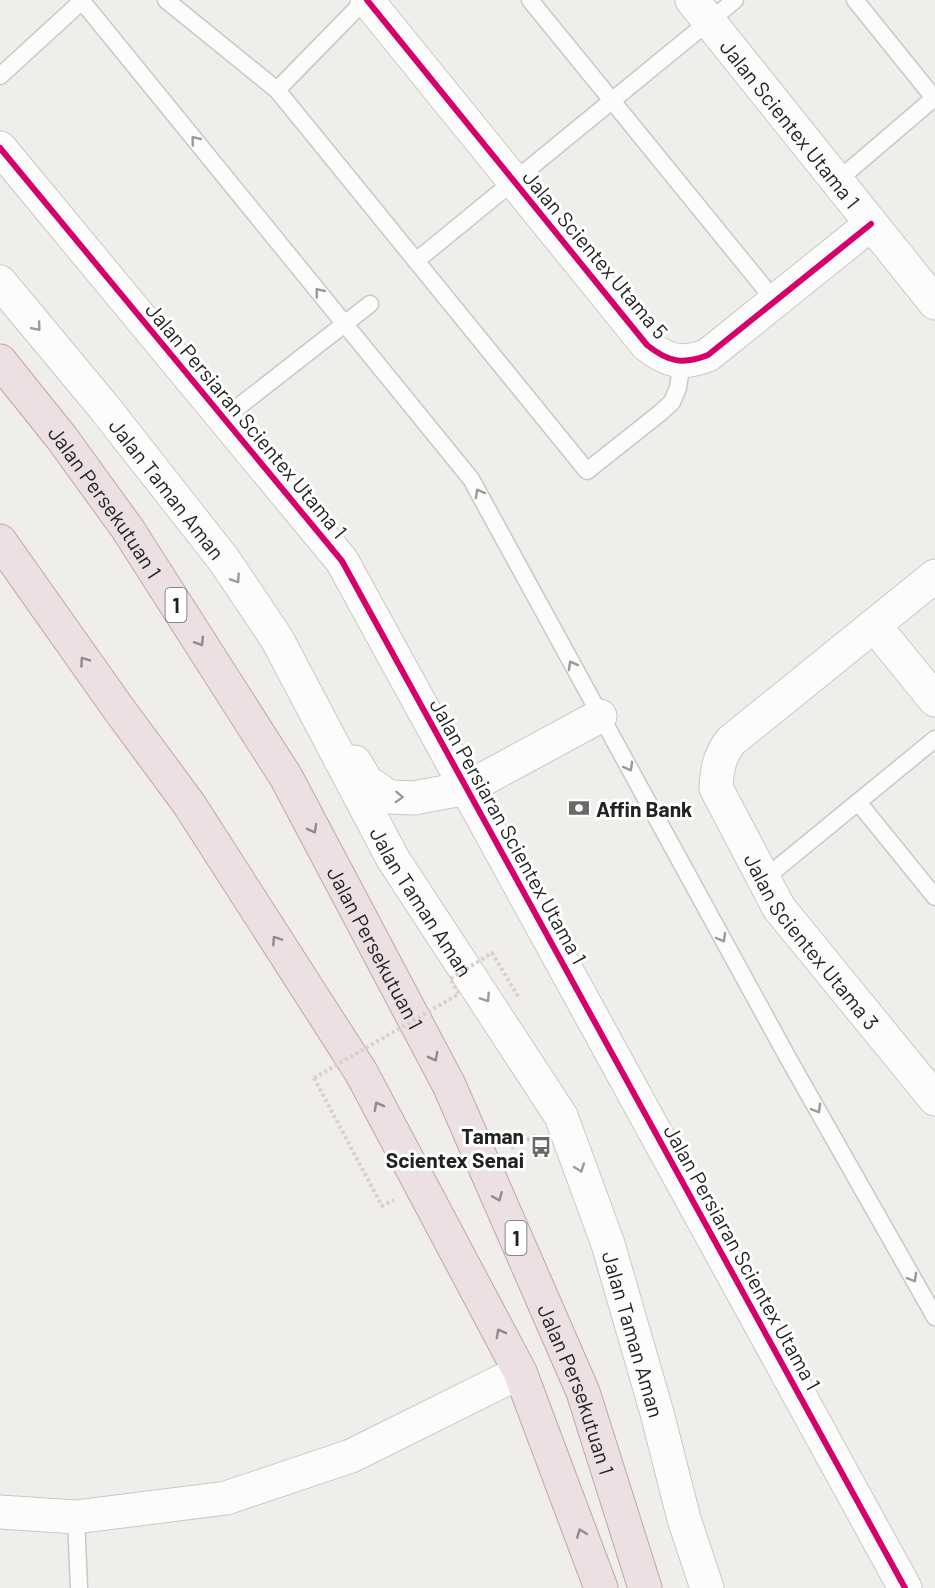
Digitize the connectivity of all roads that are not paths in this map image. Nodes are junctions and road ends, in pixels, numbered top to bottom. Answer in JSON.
{"nodes":[{"id":1,"x":81,"y":0,"type":"edge"},
{"id":2,"x":166,"y":0,"type":"edge"},
{"id":3,"x":366,"y":0,"type":"edge"},
{"id":4,"x":530,"y":0,"type":"edge"},
{"id":5,"x":735,"y":0,"type":"edge"},
{"id":6,"x":855,"y":0,"type":"edge"},
{"id":7,"x":700,"y":11,"type":"edge"},
{"id":8,"x":0,"y":76,"type":"edge"},
{"id":9,"x":277,"y":90,"type":"junction"},
{"id":10,"x":612,"y":100,"type":"junction"},
{"id":11,"x":0,"y":148,"type":"edge"},
{"id":12,"x":514,"y":180,"type":"junction"},
{"id":13,"x":837,"y":181,"type":"junction"},
{"id":14,"x":871,"y":224,"type":"junction"},
{"id":15,"x":416,"y":261,"type":"junction"},
{"id":16,"x":0,"y":282,"type":"edge"},
{"id":17,"x":774,"y":301,"type":"junction"},
{"id":18,"x":935,"y":303,"type":"edge"},
{"id":19,"x":370,"y":304,"type":"dead end"},
{"id":20,"x":345,"y":323,"type":"junction"},
{"id":21,"x":0,"y":361,"type":"edge"},
{"id":22,"x":682,"y":362,"type":"junction"},
{"id":23,"x":0,"y":396,"type":"edge"},
{"id":24,"x":224,"y":418,"type":"junction"},
{"id":25,"x":61,"y":437,"type":"junction"},
{"id":26,"x":0,"y":541,"type":"edge"},
{"id":27,"x":935,"y":576,"type":"edge"},
{"id":28,"x":874,"y":625,"type":"junction"},
{"id":29,"x":277,"y":639,"type":"junction"},
{"id":30,"x":935,"y":700,"type":"edge"},
{"id":31,"x":600,"y":716,"type":"junction"},
{"id":32,"x":935,"y":739,"type":"edge"},
{"id":33,"x":467,"y":788,"type":"junction"},
{"id":34,"x":858,"y":802,"type":"junction"},
{"id":35,"x":764,"y":879,"type":"junction"},
{"id":36,"x":935,"y":897,"type":"edge"},
{"id":37,"x":930,"y":1082,"type":"edge"},
{"id":38,"x":935,"y":1317,"type":"edge"},
{"id":39,"x":520,"y":1372,"type":"junction"},
{"id":40,"x":0,"y":1512,"type":"edge"},
{"id":41,"x":76,"y":1517,"type":"junction"},
{"id":42,"x":79,"y":1588,"type":"edge"},
{"id":43,"x":601,"y":1588,"type":"edge"},
{"id":44,"x":645,"y":1588,"type":"edge"},
{"id":45,"x":707,"y":1588,"type":"edge"},
{"id":46,"x":905,"y":1588,"type":"edge"}],
"edges":[{"from":1,"to":8,"type":"lane"},
{"from":20,"to":1,"type":"lane","one_way":true},
{"from":2,"to":9,"type":"lane"},
{"from":3,"to":9,"type":"lane"},
{"from":3,"to":12,"type":"street","name":"Jalan Scientex Utama 5"},
{"from":4,"to":10,"type":"lane"},
{"from":5,"to":7,"type":"lane"},
{"from":6,"to":13,"type":"lane"},
{"from":7,"to":10,"type":"lane"},
{"from":7,"to":13,"type":"street","name":"Jalan Scientex Utama 1"},
{"from":9,"to":15,"type":"lane"},
{"from":10,"to":12,"type":"lane"},
{"from":10,"to":17,"type":"lane"},
{"from":11,"to":24,"type":"street","name":"Jalan Persiaran Scientex Utama 1"},
{"from":12,"to":15,"type":"lane"},
{"from":12,"to":22,"type":"street","name":"Jalan Scientex Utama 5"},
{"from":13,"to":14,"type":"street","name":"Jalan Scientex Utama 1"},
{"from":14,"to":17,"type":"street","name":"Jalan Scientex Utama 5"},
{"from":14,"to":18,"type":"street","name":"Jalan Scientex Utama 1"},
{"from":15,"to":22,"type":"lane"},
{"from":16,"to":29,"type":"street","name":"Jalan Taman Aman","one_way":true},
{"from":17,"to":22,"type":"street","name":"Jalan Scientex Utama 5"},
{"from":19,"to":20,"type":"lane"},
{"from":20,"to":24,"type":"lane"},
{"from":31,"to":20,"type":"lane","one_way":true},
{"from":21,"to":25,"type":"highway","name":"Jalan Persekutuan 1","number":"1"},
{"from":23,"to":25,"type":"highway"},
{"from":24,"to":33,"type":"street","name":"Jalan Persiaran Scientex Utama 1"},
{"from":25,"to":44,"type":"highway","name":"Jalan Persekutuan 1","number":"1","one_way":true},
{"from":39,"to":26,"type":"highway","one_way":true},
{"from":27,"to":28,"type":"street"},
{"from":28,"to":30,"type":"street"},
{"from":28,"to":35,"type":"street","name":"Jalan Scientex Utama 3"},
{"from":29,"to":33,"type":"street","one_way":true},
{"from":29,"to":45,"type":"street","name":"Jalan Taman Aman","one_way":true},
{"from":31,"to":33,"type":"street"},
{"from":31,"to":38,"type":"lane","one_way":true},
{"from":32,"to":34,"type":"lane"},
{"from":33,"to":46,"type":"street","name":"Jalan Persiaran Scientex Utama 1"},
{"from":34,"to":35,"type":"lane"},
{"from":34,"to":36,"type":"lane"},
{"from":35,"to":37,"type":"street","name":"Jalan Scientex Utama 3"},
{"from":39,"to":41,"type":"street"},
{"from":43,"to":39,"type":"highway","one_way":true},
{"from":40,"to":41,"type":"street"},
{"from":41,"to":42,"type":"lane"}]}
